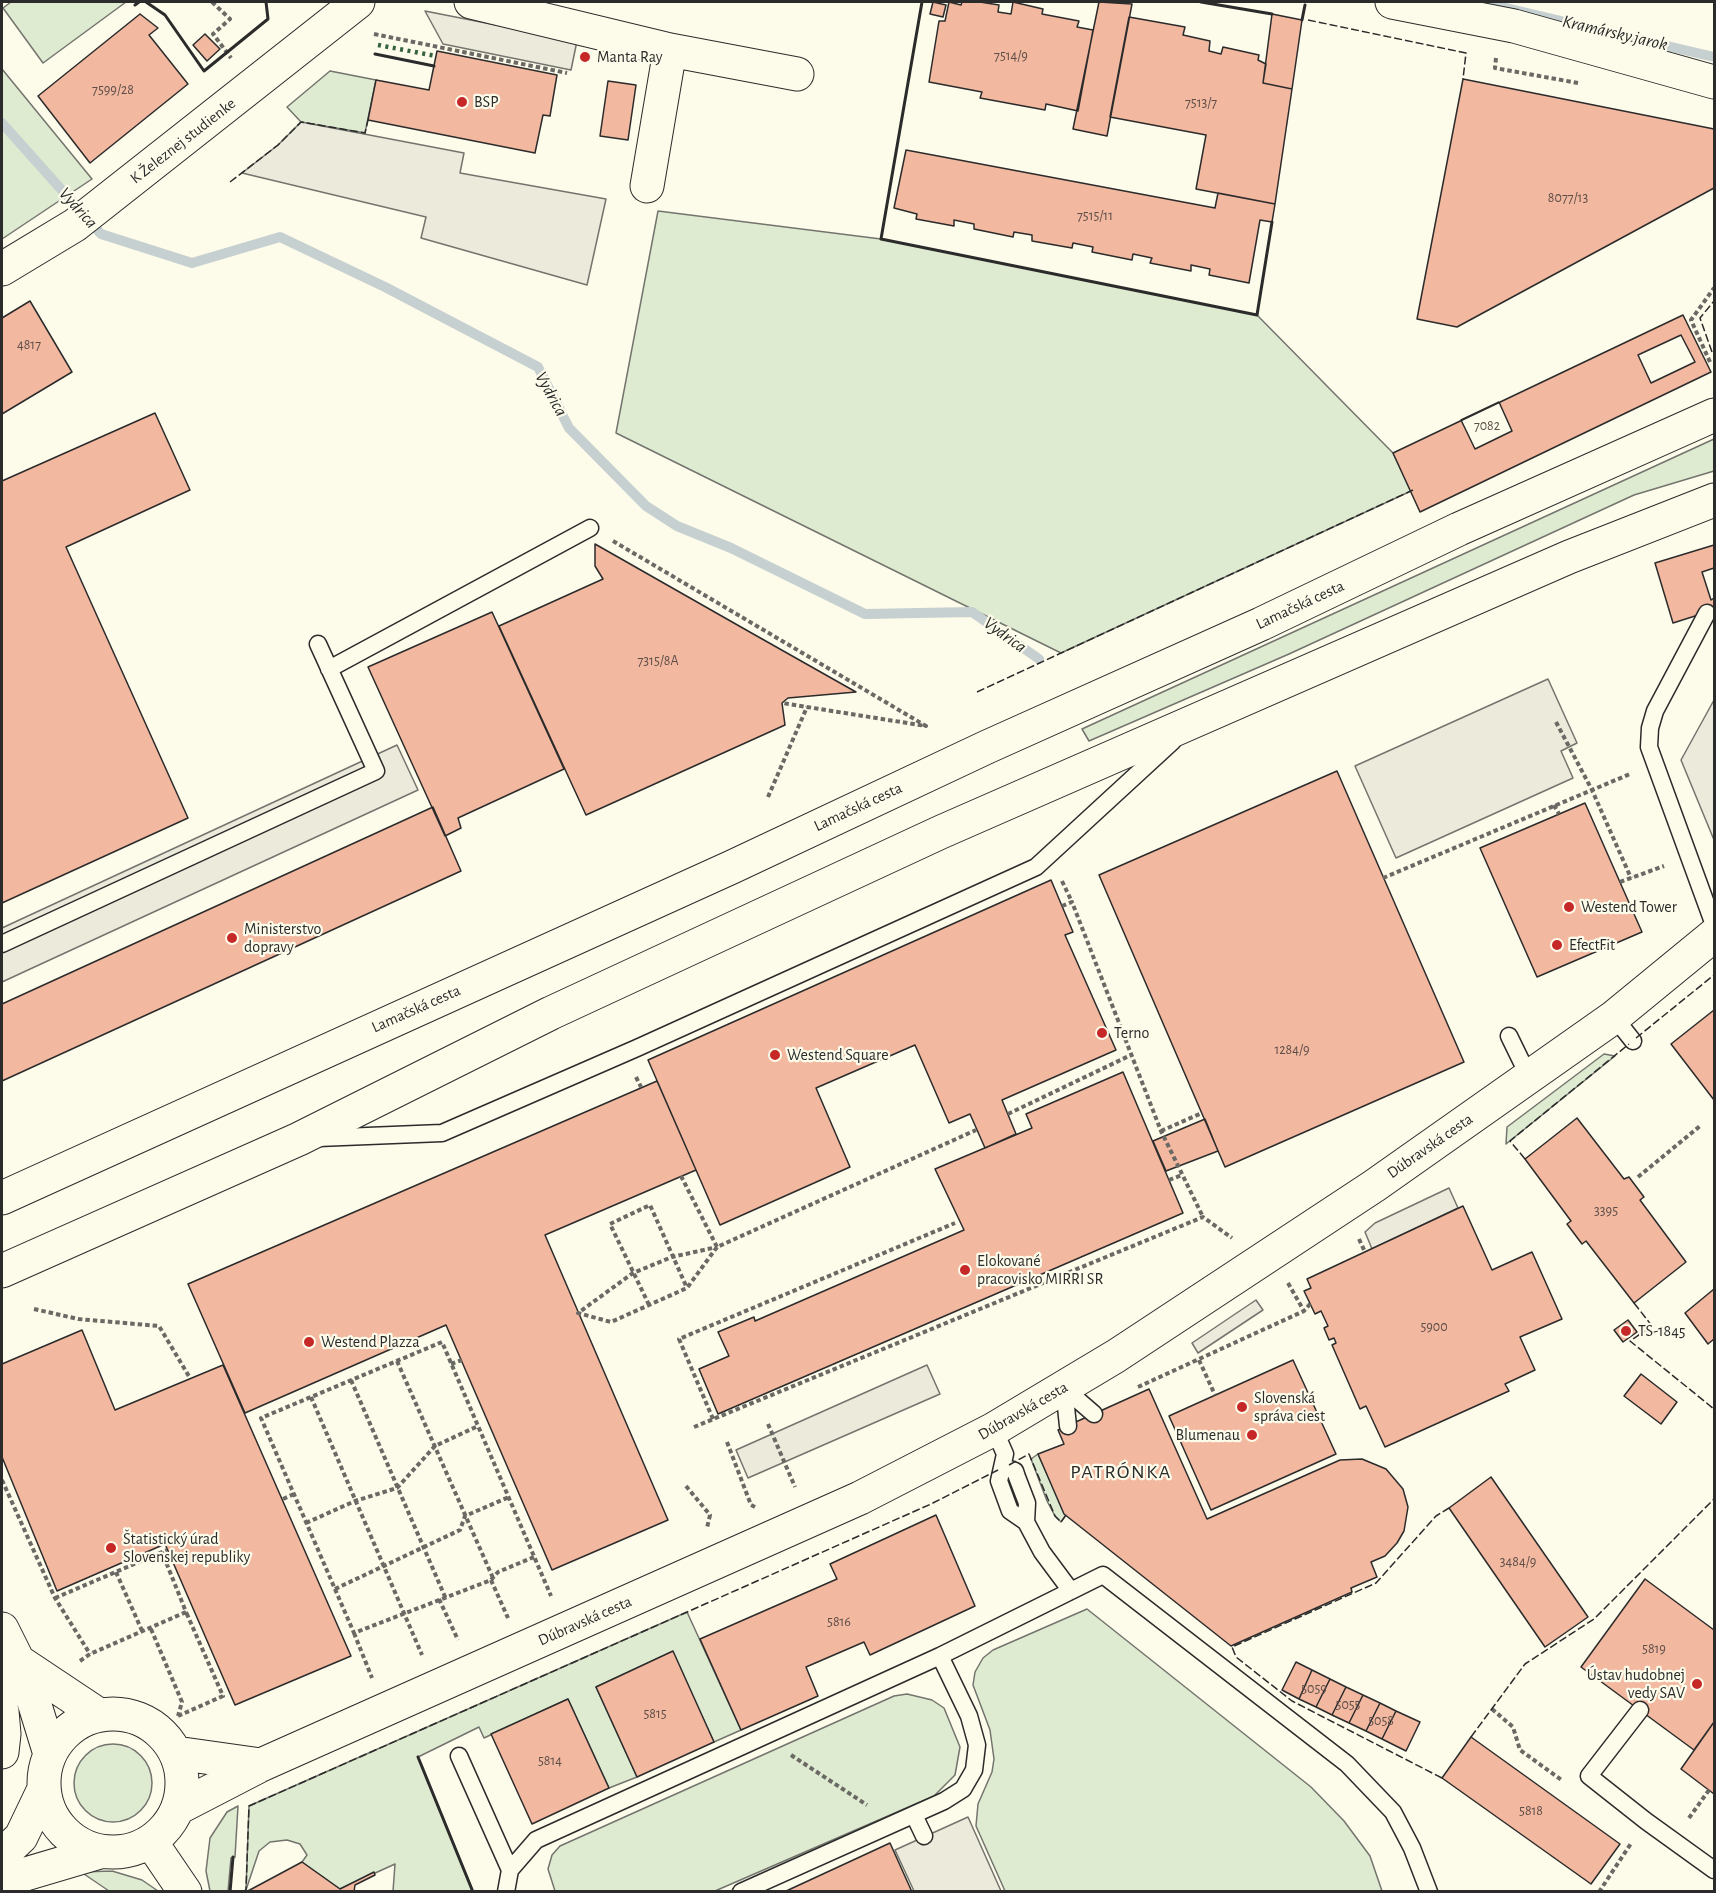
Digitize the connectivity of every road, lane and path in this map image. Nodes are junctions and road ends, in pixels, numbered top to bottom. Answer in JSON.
{"nodes":[{"id":1,"x":212,"y":2,"type":"edge"},
{"id":2,"x":358,"y":2,"type":"edge"},
{"id":3,"x":471,"y":2,"type":"edge"},
{"id":4,"x":1392,"y":2,"type":"edge"},
{"id":5,"x":373,"y":34,"type":"dead end"},
{"id":6,"x":670,"y":50,"type":"junction"},
{"id":7,"x":235,"y":63,"type":"dead end"},
{"id":8,"x":567,"y":73,"type":"dead end"},
{"id":9,"x":796,"y":74,"type":"dead end"},
{"id":10,"x":1714,"y":82,"type":"edge"},
{"id":11,"x":647,"y":186,"type":"dead end"},
{"id":12,"x":2,"y":269,"type":"edge"},
{"id":13,"x":1714,"y":288,"type":"edge"},
{"id":14,"x":1710,"y":362,"type":"dead end"},
{"id":15,"x":1714,"y":415,"type":"edge"},
{"id":16,"x":1714,"y":500,"type":"edge"},
{"id":17,"x":590,"y":528,"type":"joint"},
{"id":18,"x":1707,"y":613,"type":"dead end"},
{"id":19,"x":318,"y":644,"type":"dead end"},
{"id":20,"x":329,"y":669,"type":"junction"},
{"id":21,"x":783,"y":704,"type":"dead end"},
{"id":22,"x":807,"y":707,"type":"junction"},
{"id":23,"x":1197,"y":719,"type":"junction"},
{"id":24,"x":1556,"y":722,"type":"dead end"},
{"id":25,"x":1653,"y":765,"type":"junction"},
{"id":26,"x":1592,"y":790,"type":"junction"},
{"id":27,"x":768,"y":797,"type":"dead end"},
{"id":28,"x":1554,"y":805,"type":"junction"},
{"id":29,"x":1559,"y":814,"type":"dead end"},
{"id":30,"x":1690,"y":856,"type":"junction"},
{"id":31,"x":1059,"y":876,"type":"dead end"},
{"id":32,"x":1383,"y":878,"type":"dead end"},
{"id":33,"x":1631,"y":878,"type":"junction"},
{"id":34,"x":1620,"y":882,"type":"dead end"},
{"id":35,"x":1072,"y":902,"type":"junction"},
{"id":36,"x":1062,"y":906,"type":"dead end"},
{"id":37,"x":1714,"y":925,"type":"edge"},
{"id":38,"x":1714,"y":935,"type":"edge"},
{"id":39,"x":2,"y":944,"type":"edge"},
{"id":40,"x":1509,"y":1036,"type":"dead end"},
{"id":41,"x":1131,"y":1055,"type":"junction"},
{"id":42,"x":1529,"y":1077,"type":"junction"},
{"id":43,"x":1202,"y":1113,"type":"dead end"},
{"id":44,"x":1008,"y":1114,"type":"dead end"},
{"id":45,"x":1700,"y":1126,"type":"dead end"},
{"id":46,"x":976,"y":1130,"type":"dead end"},
{"id":47,"x":1161,"y":1131,"type":"junction"},
{"id":48,"x":299,"y":1139,"type":"junction"},
{"id":49,"x":1182,"y":1175,"type":"junction"},
{"id":50,"x":681,"y":1176,"type":"dead end"},
{"id":51,"x":1638,"y":1177,"type":"dead end"},
{"id":52,"x":1169,"y":1180,"type":"dead end"},
{"id":53,"x":11,"y":1188,"type":"edge"},
{"id":54,"x":1203,"y":1217,"type":"junction"},
{"id":55,"x":955,"y":1223,"type":"dead end"},
{"id":56,"x":1236,"y":1241,"type":"dead end"},
{"id":57,"x":717,"y":1247,"type":"junction"},
{"id":58,"x":672,"y":1257,"type":"junction"},
{"id":59,"x":2,"y":1271,"type":"edge"},
{"id":60,"x":633,"y":1273,"type":"junction"},
{"id":61,"x":1287,"y":1282,"type":"dead end"},
{"id":62,"x":687,"y":1288,"type":"junction"},
{"id":63,"x":1310,"y":1304,"type":"dead end"},
{"id":64,"x":649,"y":1305,"type":"junction"},
{"id":65,"x":34,"y":1309,"type":"dead end"},
{"id":66,"x":1304,"y":1311,"type":"junction"},
{"id":67,"x":462,"y":1360,"type":"dead end"},
{"id":68,"x":1199,"y":1360,"type":"junction"},
{"id":69,"x":397,"y":1361,"type":"junction"},
{"id":70,"x":451,"y":1364,"type":"junction"},
{"id":71,"x":190,"y":1378,"type":"dead end"},
{"id":72,"x":351,"y":1380,"type":"junction"},
{"id":73,"x":1064,"y":1388,"type":"junction"},
{"id":74,"x":1134,"y":1388,"type":"dead end"},
{"id":75,"x":1215,"y":1395,"type":"dead end"},
{"id":76,"x":310,"y":1397,"type":"junction"},
{"id":77,"x":1094,"y":1414,"type":"dead end"},
{"id":78,"x":713,"y":1419,"type":"junction"},
{"id":79,"x":768,"y":1424,"type":"dead end"},
{"id":80,"x":478,"y":1426,"type":"junction"},
{"id":81,"x":1068,"y":1426,"type":"dead end"},
{"id":82,"x":694,"y":1427,"type":"dead end"},
{"id":83,"x":994,"y":1429,"type":"junction"},
{"id":84,"x":727,"y":1442,"type":"dead end"},
{"id":85,"x":435,"y":1446,"type":"junction"},
{"id":86,"x":2,"y":1480,"type":"edge"},
{"id":87,"x":686,"y":1486,"type":"dead end"},
{"id":88,"x":397,"y":1488,"type":"junction"},
{"id":89,"x":294,"y":1494,"type":"junction"},
{"id":90,"x":799,"y":1496,"type":"dead end"},
{"id":91,"x":509,"y":1497,"type":"junction"},
{"id":92,"x":283,"y":1498,"type":"dead end"},
{"id":93,"x":355,"y":1501,"type":"junction"},
{"id":94,"x":764,"y":1512,"type":"dead end"},
{"id":95,"x":465,"y":1516,"type":"junction"},
{"id":96,"x":306,"y":1523,"type":"junction"},
{"id":97,"x":705,"y":1537,"type":"dead end"},
{"id":98,"x":423,"y":1546,"type":"junction"},
{"id":99,"x":168,"y":1550,"type":"dead end"},
{"id":100,"x":162,"y":1552,"type":"junction"},
{"id":101,"x":534,"y":1557,"type":"junction"},
{"id":102,"x":382,"y":1565,"type":"junction"},
{"id":103,"x":116,"y":1572,"type":"junction"},
{"id":104,"x":492,"y":1579,"type":"junction"},
{"id":105,"x":335,"y":1589,"type":"junction"},
{"id":106,"x":1071,"y":1591,"type":"junction"},
{"id":107,"x":55,"y":1598,"type":"junction"},
{"id":108,"x":440,"y":1599,"type":"junction"},
{"id":109,"x":446,"y":1599,"type":"junction"},
{"id":110,"x":555,"y":1604,"type":"dead end"},
{"id":111,"x":186,"y":1612,"type":"junction"},
{"id":112,"x":403,"y":1612,"type":"junction"},
{"id":113,"x":511,"y":1624,"type":"dead end"},
{"id":114,"x":151,"y":1629,"type":"junction"},
{"id":115,"x":143,"y":1633,"type":"junction"},
{"id":116,"x":354,"y":1634,"type":"junction"},
{"id":117,"x":11,"y":1647,"type":"edge"},
{"id":118,"x":461,"y":1647,"type":"dead end"},
{"id":119,"x":90,"y":1654,"type":"junction"},
{"id":120,"x":940,"y":1656,"type":"junction"},
{"id":121,"x":425,"y":1662,"type":"dead end"},
{"id":122,"x":74,"y":1665,"type":"dead end"},
{"id":123,"x":374,"y":1685,"type":"dead end"},
{"id":124,"x":2,"y":1701,"type":"edge"},
{"id":125,"x":1640,"y":1710,"type":"dead end"},
{"id":126,"x":2,"y":1711,"type":"edge"},
{"id":127,"x":99,"y":1715,"type":"junction"},
{"id":128,"x":2,"y":1752,"type":"edge"},
{"id":129,"x":176,"y":1753,"type":"junction"},
{"id":130,"x":789,"y":1753,"type":"dead end"},
{"id":131,"x":50,"y":1754,"type":"junction"},
{"id":132,"x":459,"y":1756,"type":"dead end"},
{"id":133,"x":261,"y":1765,"type":"junction"},
{"id":134,"x":44,"y":1789,"type":"junction"},
{"id":135,"x":1709,"y":1790,"type":"dead end"},
{"id":136,"x":178,"y":1808,"type":"junction"},
{"id":137,"x":876,"y":1811,"type":"dead end"},
{"id":138,"x":914,"y":1815,"type":"junction"},
{"id":139,"x":1646,"y":1821,"type":"junction"},
{"id":140,"x":924,"y":1836,"type":"dead end"},
{"id":141,"x":1673,"y":1841,"type":"junction"},
{"id":142,"x":151,"y":1842,"type":"junction"},
{"id":143,"x":100,"y":1852,"type":"junction"},
{"id":144,"x":2,"y":1855,"type":"edge"},
{"id":145,"x":510,"y":1870,"type":"junction"},
{"id":146,"x":1714,"y":1870,"type":"edge"},
{"id":147,"x":2,"y":1881,"type":"edge"},
{"id":148,"x":185,"y":1892,"type":"edge"},
{"id":149,"x":506,"y":1892,"type":"edge"},
{"id":150,"x":741,"y":1892,"type":"edge"},
{"id":151,"x":1429,"y":1892,"type":"edge"},
{"id":152,"x":1599,"y":1892,"type":"edge"}],
"edges":[{"from":1,"to":7,"type":"path"},
{"from":2,"to":12,"type":"street","name":"K Železnej studienke"},
{"from":3,"to":6,"type":"street"},
{"from":4,"to":10,"type":"street"},
{"from":5,"to":8,"type":"path"},
{"from":6,"to":9,"type":"street"},
{"from":6,"to":11,"type":"street"},
{"from":13,"to":14,"type":"path"},
{"from":15,"to":53,"type":"street","name":"Lamačská cesta"},
{"from":16,"to":23,"type":"street"},
{"from":17,"to":20,"type":"lane"},
{"from":17,"to":22,"type":"path"},
{"from":18,"to":25,"type":"lane"},
{"from":19,"to":20,"type":"lane"},
{"from":20,"to":39,"type":"lane"},
{"from":21,"to":22,"type":"path"},
{"from":22,"to":27,"type":"path"},
{"from":23,"to":48,"type":"street"},
{"from":23,"to":48,"type":"lane"},
{"from":24,"to":26,"type":"path"},
{"from":25,"to":26,"type":"path"},
{"from":25,"to":30,"type":"lane"},
{"from":26,"to":28,"type":"path"},
{"from":26,"to":33,"type":"path"},
{"from":28,"to":29,"type":"path"},
{"from":28,"to":32,"type":"path"},
{"from":30,"to":33,"type":"path"},
{"from":30,"to":37,"type":"lane"},
{"from":31,"to":35,"type":"path"},
{"from":33,"to":34,"type":"path"},
{"from":35,"to":36,"type":"path"},
{"from":35,"to":41,"type":"path"},
{"from":38,"to":42,"type":"street","name":"Dúbravská cesta"},
{"from":40,"to":42,"type":"lane"},
{"from":41,"to":44,"type":"path"},
{"from":41,"to":47,"type":"path"},
{"from":42,"to":73,"type":"street","name":"Dúbravská cesta"},
{"from":43,"to":47,"type":"path"},
{"from":45,"to":51,"type":"path"},
{"from":46,"to":57,"type":"path"},
{"from":47,"to":49,"type":"path"},
{"from":48,"to":59,"type":"street"},
{"from":49,"to":52,"type":"path"},
{"from":49,"to":54,"type":"path"},
{"from":50,"to":57,"type":"path"},
{"from":54,"to":56,"type":"path"},
{"from":54,"to":78,"type":"path"},
{"from":55,"to":78,"type":"path"},
{"from":57,"to":58,"type":"path"},
{"from":57,"to":62,"type":"path"},
{"from":58,"to":60,"type":"path"},
{"from":58,"to":60,"type":"path"},
{"from":58,"to":62,"type":"path"},
{"from":60,"to":64,"type":"path"},
{"from":60,"to":64,"type":"path"},
{"from":61,"to":66,"type":"path"},
{"from":62,"to":64,"type":"path"},
{"from":63,"to":66,"type":"path"},
{"from":65,"to":71,"type":"path"},
{"from":66,"to":68,"type":"path"},
{"from":67,"to":70,"type":"path"},
{"from":68,"to":74,"type":"path"},
{"from":68,"to":75,"type":"path"},
{"from":69,"to":70,"type":"path"},
{"from":69,"to":72,"type":"path"},
{"from":69,"to":85,"type":"path"},
{"from":70,"to":80,"type":"path"},
{"from":72,"to":76,"type":"path"},
{"from":72,"to":88,"type":"path"},
{"from":73,"to":77,"type":"lane"},
{"from":73,"to":81,"type":"lane"},
{"from":73,"to":83,"type":"street","name":"Dúbravská cesta"},
{"from":76,"to":89,"type":"path"},
{"from":76,"to":93,"type":"path"},
{"from":78,"to":82,"type":"path"},
{"from":79,"to":90,"type":"path"},
{"from":80,"to":85,"type":"path"},
{"from":80,"to":91,"type":"path"},
{"from":83,"to":106,"type":"lane"},
{"from":83,"to":133,"type":"street","name":"Dúbravská cesta"},
{"from":84,"to":94,"type":"path"},
{"from":85,"to":88,"type":"path"},
{"from":85,"to":95,"type":"path"},
{"from":86,"to":107,"type":"path"},
{"from":87,"to":97,"type":"path"},
{"from":88,"to":93,"type":"path"},
{"from":88,"to":98,"type":"path"},
{"from":89,"to":92,"type":"path"},
{"from":89,"to":96,"type":"path"},
{"from":91,"to":95,"type":"path"},
{"from":91,"to":101,"type":"path"},
{"from":93,"to":96,"type":"path"},
{"from":93,"to":102,"type":"path"},
{"from":95,"to":98,"type":"path"},
{"from":95,"to":104,"type":"path"},
{"from":96,"to":105,"type":"path"},
{"from":98,"to":102,"type":"path"},
{"from":98,"to":109,"type":"path"},
{"from":99,"to":100,"type":"path"},
{"from":100,"to":103,"type":"path"},
{"from":100,"to":111,"type":"path"},
{"from":101,"to":104,"type":"path"},
{"from":101,"to":110,"type":"path"},
{"from":102,"to":105,"type":"path"},
{"from":102,"to":112,"type":"path"},
{"from":103,"to":107,"type":"path"},
{"from":103,"to":115,"type":"path"},
{"from":104,"to":109,"type":"path"},
{"from":104,"to":113,"type":"path"},
{"from":105,"to":116,"type":"path"},
{"from":106,"to":120,"type":"lane"},
{"from":106,"to":151,"type":"lane"},
{"from":107,"to":119,"type":"path"},
{"from":108,"to":109,"type":"path"},
{"from":108,"to":112,"type":"path"},
{"from":108,"to":118,"type":"path"},
{"from":111,"to":114,"type":"path"},
{"from":111,"to":114,"type":"path"},
{"from":112,"to":116,"type":"path"},
{"from":112,"to":121,"type":"path"},
{"from":114,"to":115,"type":"path"},
{"from":115,"to":119,"type":"path"},
{"from":116,"to":123,"type":"path"},
{"from":117,"to":124,"type":"street"},
{"from":117,"to":127,"type":"street"},
{"from":117,"to":131,"type":"street"},
{"from":119,"to":122,"type":"path"},
{"from":120,"to":138,"type":"lane"},
{"from":120,"to":145,"type":"lane"},
{"from":125,"to":139,"type":"lane"},
{"from":126,"to":128,"type":"street"},
{"from":127,"to":129,"type":"street"},
{"from":127,"to":131,"type":"street"},
{"from":129,"to":133,"type":"street"},
{"from":129,"to":136,"type":"street"},
{"from":130,"to":137,"type":"path"},
{"from":131,"to":134,"type":"street"},
{"from":132,"to":145,"type":"lane"},
{"from":133,"to":136,"type":"street","name":"Dúbravská cesta"},
{"from":134,"to":143,"type":"street"},
{"from":134,"to":144,"type":"street"},
{"from":135,"to":141,"type":"path"},
{"from":136,"to":142,"type":"street"},
{"from":138,"to":140,"type":"lane"},
{"from":138,"to":150,"type":"lane"},
{"from":139,"to":141,"type":"lane"},
{"from":139,"to":152,"type":"path"},
{"from":141,"to":146,"type":"lane"},
{"from":142,"to":143,"type":"street"},
{"from":142,"to":148,"type":"street"},
{"from":143,"to":147,"type":"street"},
{"from":145,"to":149,"type":"lane"}]}
